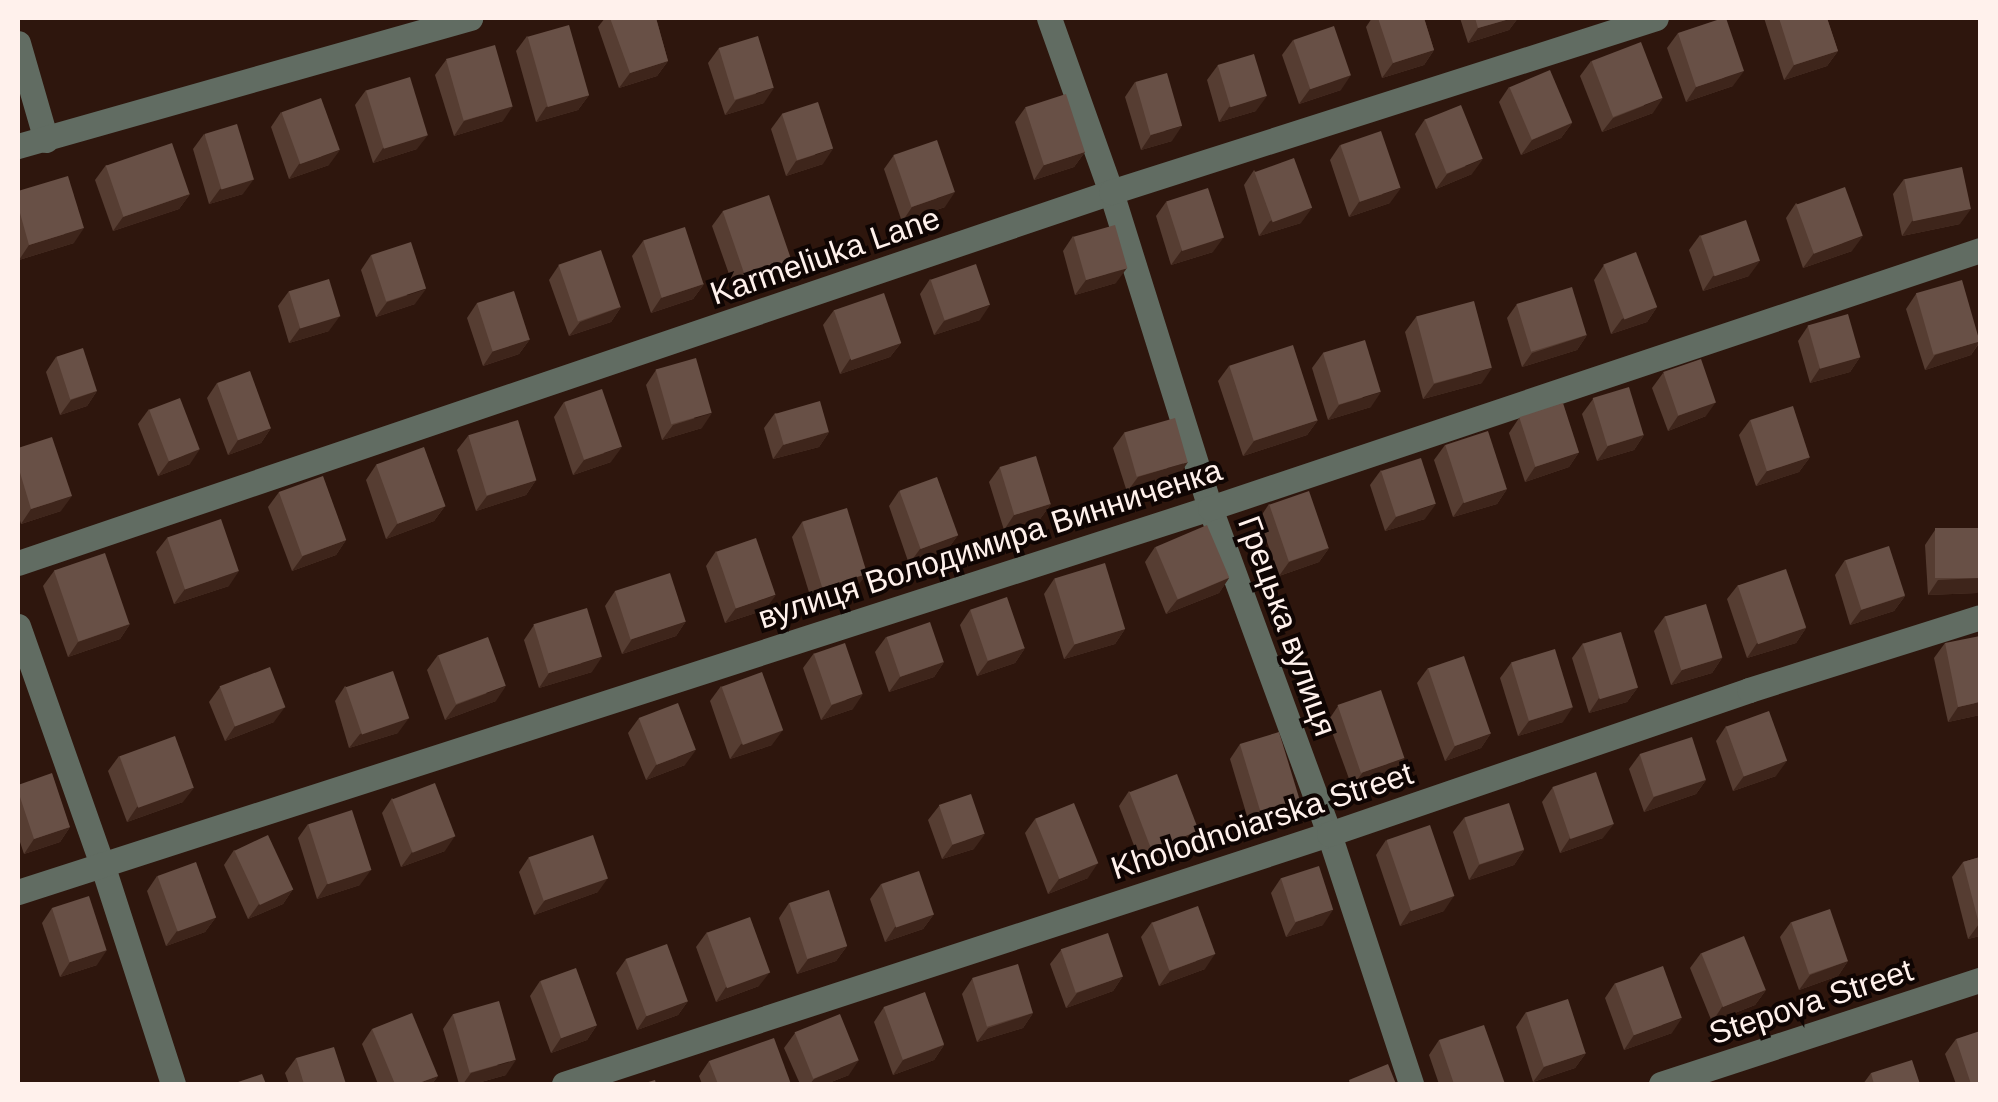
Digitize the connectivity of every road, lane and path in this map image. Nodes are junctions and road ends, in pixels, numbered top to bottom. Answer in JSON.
{"nodes":[{"id":1,"x":470,"y":18,"type":"edge"},
{"id":2,"x":1049,"y":18,"type":"edge"},
{"id":3,"x":1656,"y":18,"type":"edge"},
{"id":4,"x":18,"y":43,"type":"edge"},
{"id":5,"x":46,"y":140,"type":"junction"},
{"id":6,"x":18,"y":146,"type":"edge"},
{"id":7,"x":1110,"y":192,"type":"junction"},
{"id":8,"x":1980,"y":250,"type":"edge"},
{"id":9,"x":1210,"y":508,"type":"junction"},
{"id":10,"x":18,"y":563,"type":"edge"},
{"id":11,"x":1980,"y":618,"type":"edge"},
{"id":12,"x":18,"y":626,"type":"edge"},
{"id":13,"x":1329,"y":834,"type":"junction"},
{"id":14,"x":102,"y":864,"type":"junction"},
{"id":15,"x":18,"y":892,"type":"edge"},
{"id":16,"x":1980,"y":980,"type":"edge"},
{"id":17,"x":172,"y":1084,"type":"edge"},
{"id":18,"x":564,"y":1084,"type":"edge"},
{"id":19,"x":1412,"y":1084,"type":"edge"},
{"id":20,"x":1661,"y":1084,"type":"edge"}],
"edges":[{"from":1,"to":5,"type":"street"},
{"from":2,"to":7,"type":"street","name":"Грецька вулиця"},
{"from":3,"to":7,"type":"street","name":"Karmeliuka Lane"},
{"from":4,"to":5,"type":"street"},
{"from":5,"to":6,"type":"street"},
{"from":7,"to":9,"type":"street","name":"Грецька вулиця"},
{"from":7,"to":10,"type":"street","name":"Karmeliuka Lane"},
{"from":8,"to":9,"type":"street","name":"вулиця Володимира Винниченка"},
{"from":9,"to":13,"type":"street","name":"Грецька вулиця"},
{"from":9,"to":14,"type":"street","name":"вулиця Володимира Винниченка"},
{"from":11,"to":13,"type":"street","name":"Kholodnoiarska Street"},
{"from":12,"to":14,"type":"street"},
{"from":13,"to":18,"type":"street","name":"Kholodnoiarska Street"},
{"from":13,"to":19,"type":"street","name":"Грецька вулиця"},
{"from":14,"to":15,"type":"street","name":"вулиця Володимира Винниченка"},
{"from":14,"to":17,"type":"street"},
{"from":16,"to":20,"type":"street","name":"Stepova Street"}]}
